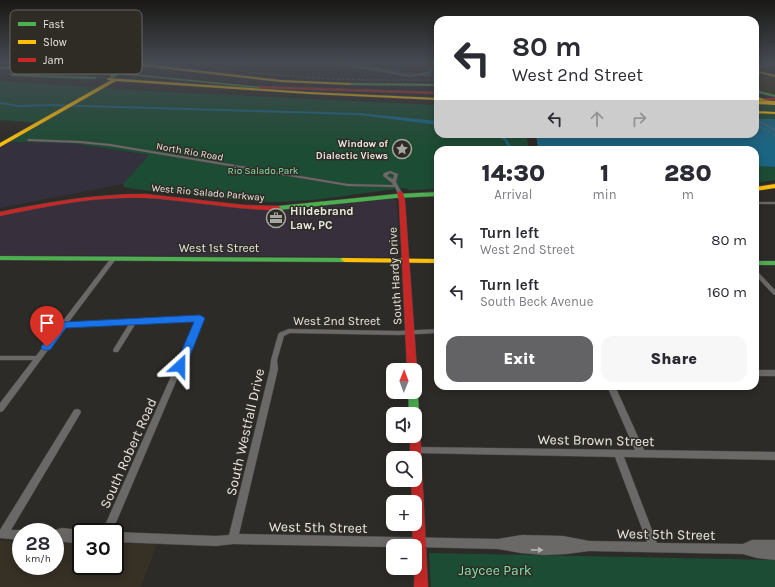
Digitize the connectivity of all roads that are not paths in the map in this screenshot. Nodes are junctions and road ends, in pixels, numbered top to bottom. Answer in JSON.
{"nodes":[{"id":1,"x":92,"y":90,"type":"edge"},
{"id":2,"x":273,"y":90,"type":"edge"},
{"id":3,"x":275,"y":90,"type":"edge"},
{"id":4,"x":343,"y":90,"type":"edge"},
{"id":5,"x":759,"y":92,"type":"edge"},
{"id":6,"x":434,"y":94,"type":"edge"},
{"id":7,"x":434,"y":94,"type":"edge"},
{"id":8,"x":775,"y":96,"type":"edge"},
{"id":9,"x":759,"y":98,"type":"edge"},
{"id":10,"x":434,"y":99,"type":"edge"},
{"id":11,"x":759,"y":99,"type":"edge"},
{"id":12,"x":775,"y":99,"type":"edge"},
{"id":13,"x":759,"y":102,"type":"edge"},
{"id":14,"x":775,"y":103,"type":"edge"},
{"id":15,"x":759,"y":112,"type":"edge"},
{"id":16,"x":775,"y":113,"type":"edge"},
{"id":17,"x":32,"y":124,"type":"junction"},
{"id":18,"x":29,"y":140,"type":"dead end"},
{"id":19,"x":0,"y":141,"type":"edge"},
{"id":20,"x":0,"y":145,"type":"edge"},
{"id":21,"x":775,"y":182,"type":"edge"},
{"id":22,"x":759,"y":185,"type":"edge"},
{"id":23,"x":775,"y":186,"type":"edge"},
{"id":24,"x":397,"y":187,"type":"junction"},
{"id":25,"x":759,"y":188,"type":"edge"},
{"id":26,"x":434,"y":191,"type":"edge"},
{"id":27,"x":434,"y":193,"type":"edge"},
{"id":28,"x":759,"y":203,"type":"edge"},
{"id":29,"x":775,"y":203,"type":"edge"},
{"id":30,"x":0,"y":212,"type":"edge"},
{"id":31,"x":0,"y":258,"type":"edge"},
{"id":32,"x":113,"y":259,"type":"junction"},
{"id":33,"x":406,"y":261,"type":"junction"},
{"id":34,"x":434,"y":261,"type":"edge"},
{"id":35,"x":759,"y":263,"type":"edge"},
{"id":36,"x":775,"y":263,"type":"edge"},
{"id":37,"x":759,"y":276,"type":"edge"},
{"id":38,"x":775,"y":294,"type":"edge"},
{"id":39,"x":134,"y":321,"type":"junction"},
{"id":40,"x":64,"y":325,"type":"junction"},
{"id":41,"x":434,"y":330,"type":"edge"},
{"id":42,"x":410,"y":332,"type":"junction"},
{"id":43,"x":284,"y":333,"type":"joint"},
{"id":44,"x":116,"y":350,"type":"dead end"},
{"id":45,"x":0,"y":358,"type":"edge"},
{"id":46,"x":38,"y":358,"type":"junction"},
{"id":47,"x":412,"y":363,"type":"edge"},
{"id":48,"x":759,"y":373,"type":"edge"},
{"id":49,"x":775,"y":373,"type":"edge"},
{"id":50,"x":613,"y":390,"type":"edge"},
{"id":51,"x":0,"y":409,"type":"edge"},
{"id":52,"x":77,"y":412,"type":"dead end"},
{"id":53,"x":416,"y":443,"type":"edge"},
{"id":54,"x":416,"y":450,"type":"junction"},
{"id":55,"x":618,"y":453,"type":"junction"},
{"id":56,"x":641,"y":454,"type":"junction"},
{"id":57,"x":775,"y":456,"type":"edge"},
{"id":58,"x":111,"y":523,"type":"edge"},
{"id":59,"x":2,"y":534,"type":"edge"},
{"id":60,"x":12,"y":535,"type":"edge"},
{"id":61,"x":124,"y":537,"type":"edge"},
{"id":62,"x":233,"y":539,"type":"junction"},
{"id":63,"x":419,"y":539,"type":"edge"},
{"id":64,"x":386,"y":541,"type":"edge"},
{"id":65,"x":422,"y":542,"type":"edge"},
{"id":66,"x":775,"y":545,"type":"edge"},
{"id":67,"x":654,"y":547,"type":"junction"},
{"id":68,"x":743,"y":549,"type":"junction"},
{"id":69,"x":775,"y":555,"type":"edge"},
{"id":70,"x":420,"y":575,"type":"edge"},
{"id":71,"x":421,"y":587,"type":"edge"}],
"edges":[{"from":1,"to":17,"type":"main road"},
{"from":2,"to":10,"type":"main road"},
{"from":3,"to":7,"type":"main road"},
{"from":4,"to":6,"type":"main road"},
{"from":5,"to":8,"type":"main road"},
{"from":9,"to":12,"type":"main road"},
{"from":11,"to":14,"type":"main road"},
{"from":13,"to":14,"type":"main road","bridge":true},
{"from":15,"to":16,"type":"main road"},
{"from":17,"to":19,"type":"main road"},
{"from":17,"to":20,"type":"main road"},
{"from":18,"to":24,"type":"street","name":"North Rio Road"},
{"from":21,"to":22,"type":"main road"},
{"from":23,"to":25,"type":"main road"},
{"from":24,"to":24,"type":"street"},
{"from":24,"to":26,"type":"main road","name":"West Rio Salado Parkway"},
{"from":24,"to":27,"type":"main road","name":"West Rio Salado Parkway"},
{"from":24,"to":30,"type":"main road","name":"West Rio Salado Parkway"},
{"from":24,"to":33,"type":"main road","name":"South Hardy Drive"},
{"from":28,"to":29,"type":"street"},
{"from":31,"to":32,"type":"main road","name":"West 1st Street"},
{"from":32,"to":33,"type":"main road","name":"West 1st Street"},
{"from":32,"to":40,"type":"street"},
{"from":33,"to":34,"type":"main road","name":"West 1st Street"},
{"from":33,"to":42,"type":"main road","name":"South Hardy Drive"},
{"from":35,"to":36,"type":"main road"},
{"from":37,"to":38,"type":"street"},
{"from":39,"to":40,"type":"street"},
{"from":39,"to":44,"type":"street"},
{"from":39,"to":58,"type":"street","name":"South Robert Road"},
{"from":40,"to":46,"type":"street"},
{"from":41,"to":42,"type":"street","name":"West 2nd Street"},
{"from":42,"to":43,"type":"street","name":"West 2nd Street"},
{"from":42,"to":47,"type":"main road","name":"South Hardy Drive"},
{"from":43,"to":62,"type":"street","name":"South Westfall Drive"},
{"from":45,"to":46,"type":"street"},
{"from":46,"to":51,"type":"street"},
{"from":48,"to":49,"type":"street"},
{"from":50,"to":56,"type":"street"},
{"from":52,"to":59,"type":"street"},
{"from":53,"to":54,"type":"main road"},
{"from":54,"to":55,"type":"street","name":"West Brown Street"},
{"from":54,"to":63,"type":"main road"},
{"from":55,"to":56,"type":"street","name":"West Brown Street"},
{"from":55,"to":67,"type":"street"},
{"from":56,"to":57,"type":"street","name":"West Brown Street"},
{"from":59,"to":60,"type":"street"},
{"from":61,"to":62,"type":"street","name":"West 5th Street"},
{"from":62,"to":64,"type":"street","name":"West 5th Street"},
{"from":65,"to":67,"type":"street","name":"West 5th Street"},
{"from":66,"to":68,"type":"street","name":"West 5th Street"},
{"from":67,"to":68,"type":"street","name":"West 5th Street"},
{"from":68,"to":69,"type":"street","name":"West 5th Street"},
{"from":70,"to":71,"type":"main road"}]}
